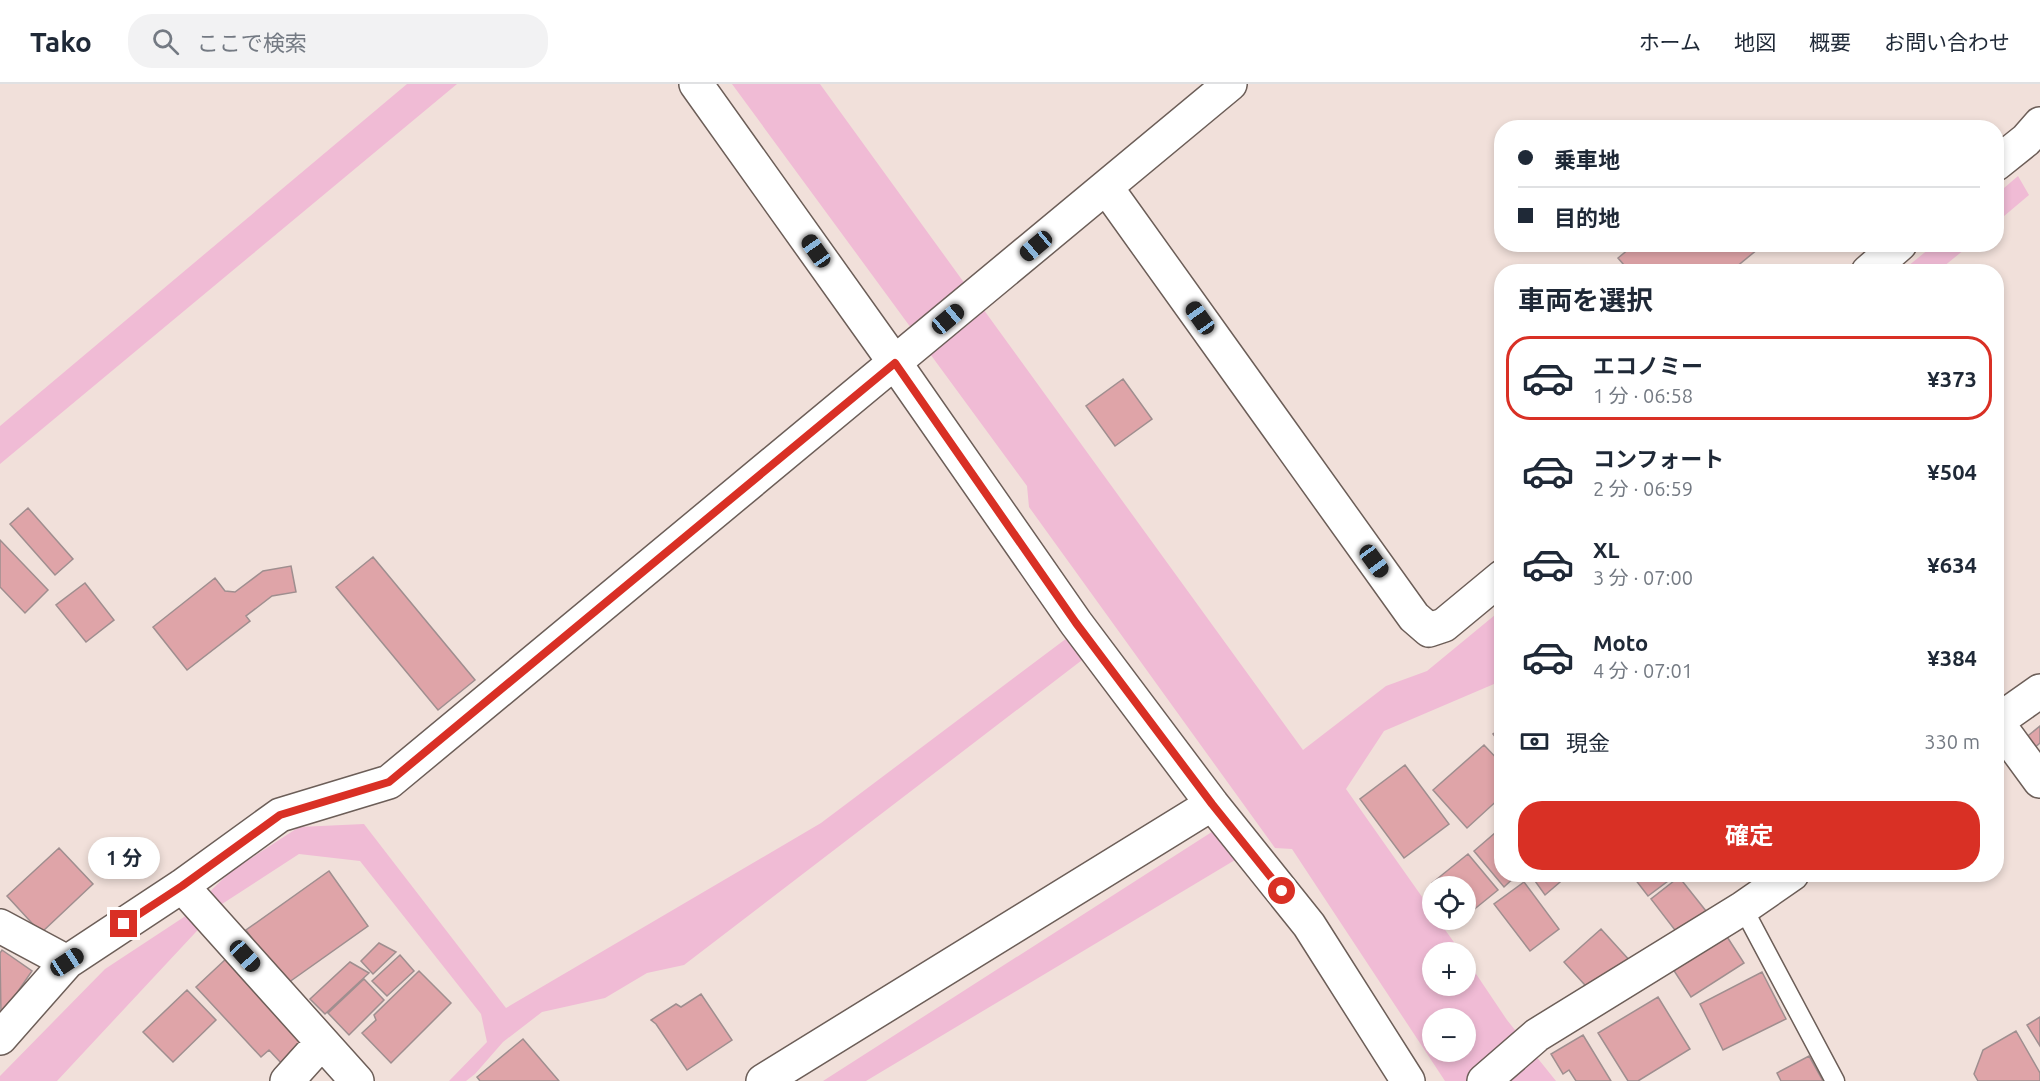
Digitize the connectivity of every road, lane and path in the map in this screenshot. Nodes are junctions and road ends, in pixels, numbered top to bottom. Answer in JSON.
{"nodes":[{"id":1,"x":696,"y":84,"type":"edge"},
{"id":2,"x":1230,"y":84,"type":"edge"},
{"id":3,"x":2040,"y":124,"type":"edge"},
{"id":4,"x":2004,"y":158,"type":"edge"},
{"id":5,"x":1106,"y":187,"type":"junction"},
{"id":6,"x":1891,"y":252,"type":"edge"},
{"id":7,"x":1877,"y":264,"type":"edge"},
{"id":8,"x":904,"y":356,"type":"junction"},
{"id":9,"x":1494,"y":584,"type":"edge"},
{"id":10,"x":2040,"y":691,"type":"edge"},
{"id":11,"x":2004,"y":717,"type":"edge"},
{"id":12,"x":2004,"y":732,"type":"edge"},
{"id":13,"x":2040,"y":782,"type":"edge"},
{"id":14,"x":1212,"y":804,"type":"junction"},
{"id":15,"x":1780,"y":882,"type":"edge"},
{"id":16,"x":197,"y":902,"type":"junction"},
{"id":17,"x":1743,"y":908,"type":"junction"},
{"id":18,"x":0,"y":926,"type":"edge"},
{"id":19,"x":67,"y":962,"type":"junction"},
{"id":20,"x":0,"y":1038,"type":"edge"},
{"id":21,"x":322,"y":1042,"type":"junction"},
{"id":22,"x":287,"y":1081,"type":"edge"},
{"id":23,"x":357,"y":1081,"type":"edge"},
{"id":24,"x":763,"y":1081,"type":"edge"},
{"id":25,"x":1408,"y":1081,"type":"edge"},
{"id":26,"x":1484,"y":1081,"type":"edge"},
{"id":27,"x":1835,"y":1081,"type":"edge"}],
"edges":[{"from":1,"to":8,"type":"street"},
{"from":2,"to":5,"type":"street"},
{"from":3,"to":4,"type":"street"},
{"from":5,"to":8,"type":"street"},
{"from":5,"to":9,"type":"street"},
{"from":6,"to":7,"type":"street"},
{"from":8,"to":14,"type":"street"},
{"from":8,"to":16,"type":"street"},
{"from":10,"to":11,"type":"street"},
{"from":12,"to":13,"type":"street"},
{"from":14,"to":24,"type":"street"},
{"from":14,"to":25,"type":"street"},
{"from":15,"to":17,"type":"street"},
{"from":16,"to":19,"type":"street"},
{"from":16,"to":21,"type":"street"},
{"from":17,"to":26,"type":"street"},
{"from":17,"to":27,"type":"lane"},
{"from":18,"to":19,"type":"street"},
{"from":19,"to":20,"type":"street"},
{"from":21,"to":22,"type":"street"},
{"from":21,"to":23,"type":"street"}]}
